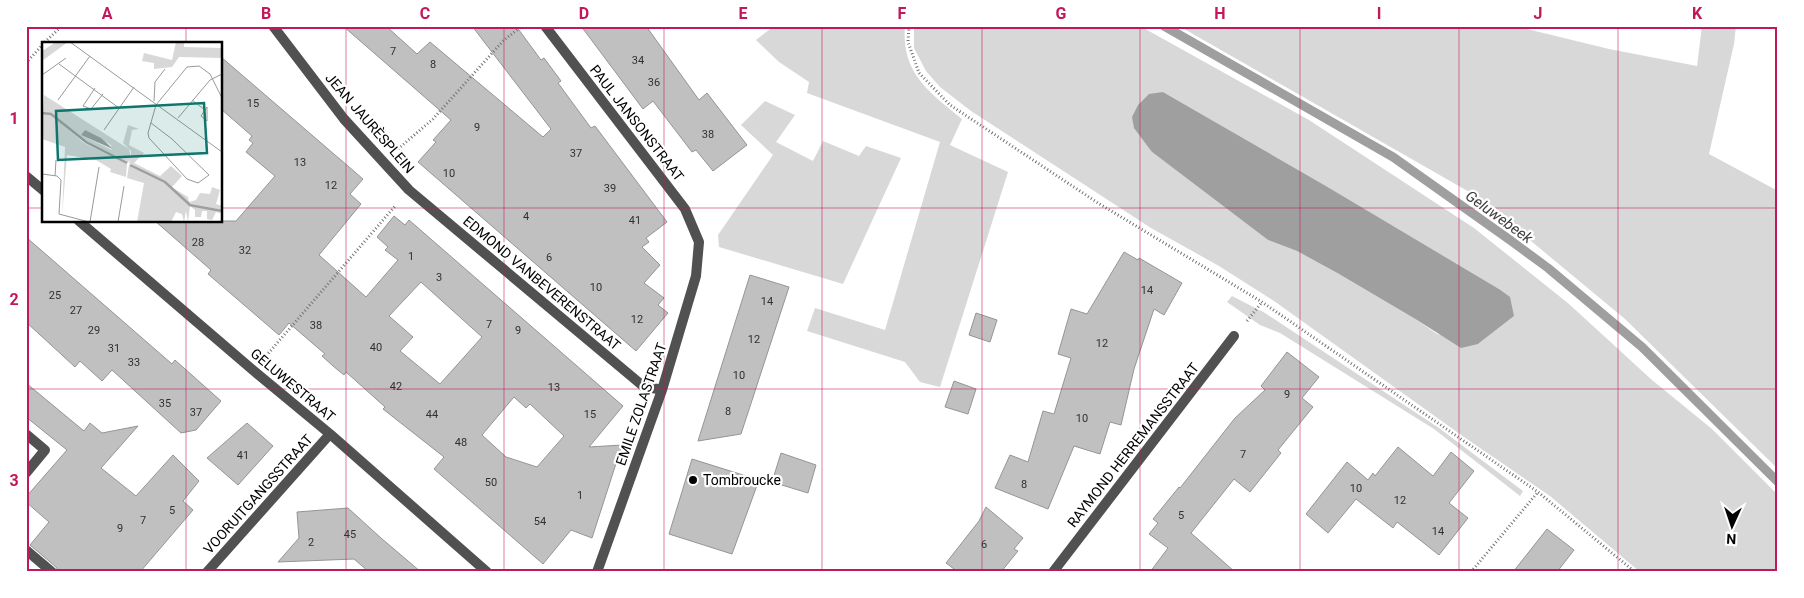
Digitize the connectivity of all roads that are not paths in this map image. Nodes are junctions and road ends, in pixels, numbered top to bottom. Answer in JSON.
{"nodes":[{"id":1,"x":273,"y":26,"type":"edge"},
{"id":2,"x":545,"y":26,"type":"edge"},
{"id":3,"x":26,"y":176,"type":"edge"},
{"id":4,"x":42,"y":189,"type":"edge"},
{"id":5,"x":409,"y":190,"type":"joint"},
{"id":6,"x":80,"y":222,"type":"edge"},
{"id":7,"x":699,"y":242,"type":"joint"},
{"id":8,"x":1234,"y":336,"type":"road end"},
{"id":9,"x":662,"y":390,"type":"junction"},
{"id":10,"x":26,"y":434,"type":"edge"},
{"id":11,"x":330,"y":434,"type":"junction"},
{"id":12,"x":26,"y":473,"type":"edge"},
{"id":13,"x":26,"y":550,"type":"edge"},
{"id":14,"x":52,"y":572,"type":"edge"},
{"id":15,"x":207,"y":572,"type":"edge"},
{"id":16,"x":487,"y":572,"type":"edge"},
{"id":17,"x":597,"y":572,"type":"edge"},
{"id":18,"x":1053,"y":572,"type":"edge"}],
"edges":[{"from":1,"to":5,"type":"street","name":"JEAN JAURÈSPLEIN"},
{"from":2,"to":7,"type":"street","name":"PAUL JANSONSTRAAT"},
{"from":3,"to":4,"type":"street"},
{"from":5,"to":9,"type":"street","name":"EDMOND VANBEVERENSTRAAT"},
{"from":6,"to":11,"type":"street","name":"GELUWESTRAAT"},
{"from":7,"to":9,"type":"street","name":"EMILE ZOLASTRAAT"},
{"from":8,"to":18,"type":"street","name":"RAYMOND HERREMANSSTRAAT"},
{"from":9,"to":17,"type":"street","name":"EMILE ZOLASTRAAT"},
{"from":10,"to":12,"type":"street"},
{"from":11,"to":15,"type":"street","name":"VOORUITGANGSSTRAAT"},
{"from":11,"to":16,"type":"street","name":"GELUWESTRAAT"},
{"from":13,"to":14,"type":"street"}]}
